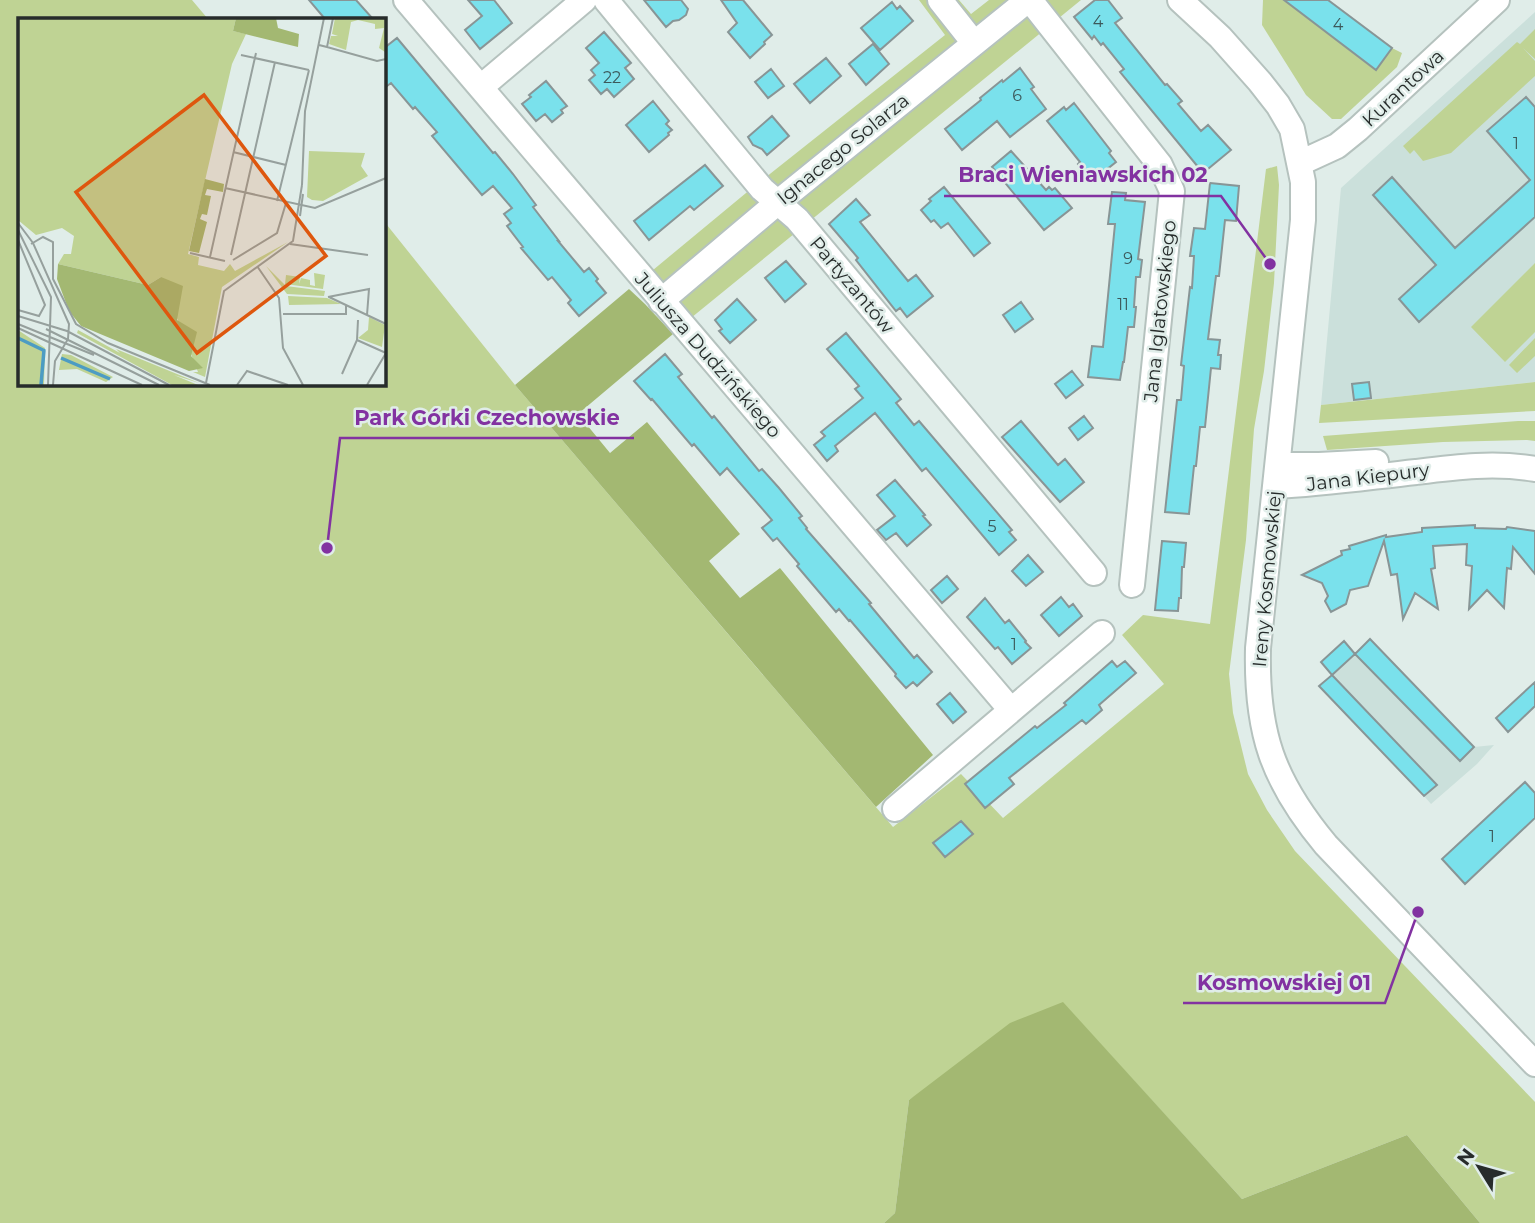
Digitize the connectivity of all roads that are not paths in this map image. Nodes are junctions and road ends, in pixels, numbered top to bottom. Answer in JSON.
{"nodes":[{"id":1,"x":406,"y":0,"type":"edge"},
{"id":2,"x":584,"y":0,"type":"edge"},
{"id":3,"x":606,"y":0,"type":"edge"},
{"id":4,"x":940,"y":0,"type":"edge"},
{"id":5,"x":1029,"y":0,"type":"edge"},
{"id":6,"x":1180,"y":0,"type":"edge"},
{"id":7,"x":1192,"y":0,"type":"edge"},
{"id":8,"x":1497,"y":0,"type":"edge"},
{"id":9,"x":1209,"y":26,"type":"junction"},
{"id":10,"x":974,"y":43,"type":"junction"},
{"id":11,"x":481,"y":87,"type":"junction"},
{"id":12,"x":1300,"y":163,"type":"junction"},
{"id":13,"x":777,"y":203,"type":"junction"},
{"id":14,"x":662,"y":301,"type":"junction"},
{"id":15,"x":1535,"y":469,"type":"edge"},
{"id":16,"x":1276,"y":475,"type":"junction"},
{"id":17,"x":1094,"y":573,"type":"dead end"},
{"id":18,"x":1132,"y":585,"type":"dead end"},
{"id":19,"x":1102,"y":634,"type":"dead end"},
{"id":20,"x":1011,"y":710,"type":"junction"},
{"id":21,"x":895,"y":809,"type":"dead end"},
{"id":22,"x":1535,"y":1064,"type":"edge"}],
"edges":[{"from":1,"to":11,"type":"street","name":"Juliusza Dudzińskiego"},
{"from":2,"to":11,"type":"street"},
{"from":3,"to":13,"type":"street","name":"Partyzantów"},
{"from":4,"to":10,"type":"street"},
{"from":5,"to":10,"type":"street","name":"Ignacego Solarza"},
{"from":5,"to":18,"type":"street","name":"Jana Iglatowskiego"},
{"from":6,"to":9,"type":"street","name":"Ireny Kosmowskiej"},
{"from":7,"to":9,"type":"street","name":"Ireny Kosmowskiej"},
{"from":8,"to":12,"type":"street","name":"Kurantowa"},
{"from":9,"to":12,"type":"street","name":"Ireny Kosmowskiej"},
{"from":10,"to":13,"type":"street","name":"Ignacego Solarza"},
{"from":11,"to":14,"type":"street","name":"Juliusza Dudzińskiego"},
{"from":12,"to":16,"type":"street","name":"Ireny Kosmowskiej"},
{"from":13,"to":14,"type":"street","name":"Ignacego Solarza"},
{"from":13,"to":17,"type":"street","name":"Partyzantów"},
{"from":14,"to":20,"type":"street","name":"Juliusza Dudzińskiego"},
{"from":15,"to":16,"type":"street","name":"Jana Kiepury"},
{"from":16,"to":22,"type":"street","name":"Ireny Kosmowskiej"},
{"from":19,"to":20,"type":"street"},
{"from":20,"to":21,"type":"street"}]}
